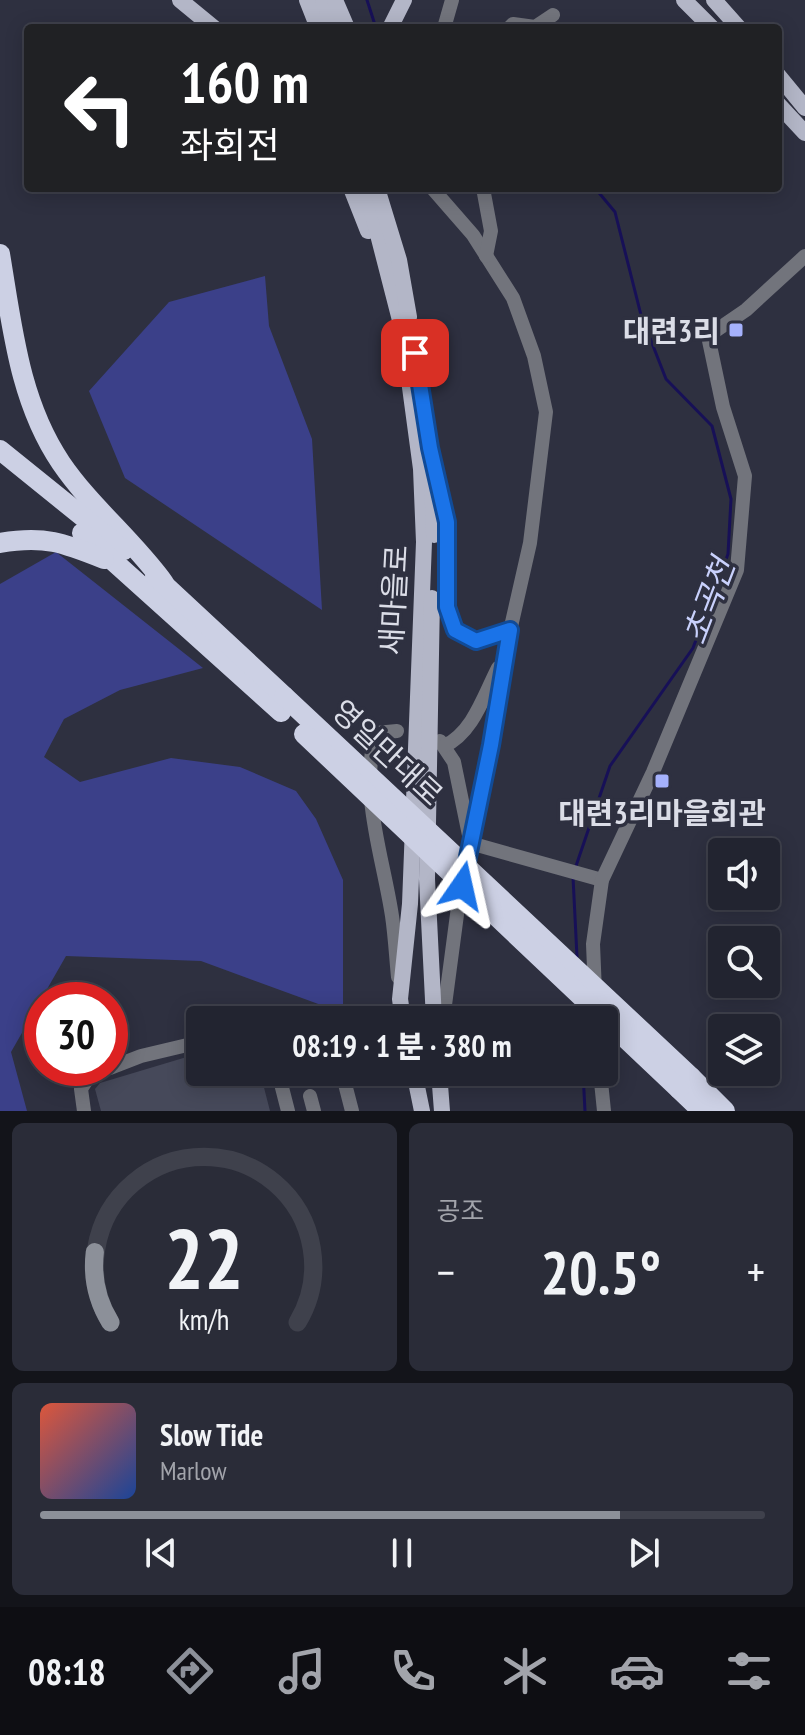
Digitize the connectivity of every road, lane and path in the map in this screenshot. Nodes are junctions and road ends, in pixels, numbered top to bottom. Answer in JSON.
{"nodes":[{"id":1,"x":180,"y":0,"type":"edge"},
{"id":2,"x":307,"y":0,"type":"edge"},
{"id":3,"x":323,"y":0,"type":"edge"},
{"id":4,"x":335,"y":0,"type":"edge"},
{"id":5,"x":404,"y":0,"type":"edge"},
{"id":6,"x":452,"y":0,"type":"edge"},
{"id":7,"x":686,"y":0,"type":"edge"},
{"id":8,"x":717,"y":2,"type":"edge"},
{"id":9,"x":553,"y":15,"type":"dead end"},
{"id":10,"x":209,"y":24,"type":"edge"},
{"id":11,"x":316,"y":24,"type":"edge"},
{"id":12,"x":332,"y":24,"type":"edge"},
{"id":13,"x":345,"y":24,"type":"edge"},
{"id":14,"x":392,"y":24,"type":"edge"},
{"id":15,"x":445,"y":24,"type":"edge"},
{"id":16,"x":540,"y":24,"type":"edge"},
{"id":17,"x":709,"y":24,"type":"edge"},
{"id":18,"x":736,"y":24,"type":"edge"},
{"id":19,"x":782,"y":80,"type":"edge"},
{"id":20,"x":782,"y":108,"type":"edge"},
{"id":21,"x":805,"y":108,"type":"edge"},
{"id":22,"x":805,"y":133,"type":"edge"},
{"id":23,"x":352,"y":192,"type":"edge"},
{"id":24,"x":367,"y":192,"type":"edge"},
{"id":25,"x":378,"y":192,"type":"edge"},
{"id":26,"x":435,"y":192,"type":"edge"},
{"id":27,"x":484,"y":192,"type":"edge"},
{"id":28,"x":0,"y":254,"type":"edge"},
{"id":29,"x":486,"y":256,"type":"junction"},
{"id":30,"x":803,"y":262,"type":"edge"},
{"id":31,"x":402,"y":328,"type":"junction"},
{"id":32,"x":430,"y":448,"type":"junction"},
{"id":33,"x":0,"y":450,"type":"edge"},
{"id":34,"x":0,"y":468,"type":"edge"},
{"id":35,"x":0,"y":543,"type":"edge"},
{"id":36,"x":117,"y":564,"type":"junction"},
{"id":37,"x":164,"y":583,"type":"junction"},
{"id":38,"x":510,"y":630,"type":"junction"},
{"id":39,"x":505,"y":653,"type":"junction"},
{"id":40,"x":282,"y":704,"type":"junction"},
{"id":41,"x":397,"y":731,"type":"dead end"},
{"id":42,"x":470,"y":843,"type":"junction"},
{"id":43,"x":595,"y":878,"type":"junction"},
{"id":44,"x":400,"y":999,"type":"junction"},
{"id":45,"x":401,"y":1006,"type":"edge"},
{"id":46,"x":433,"y":1006,"type":"edge"},
{"id":47,"x":445,"y":1006,"type":"edge"},
{"id":48,"x":595,"y":1006,"type":"edge"},
{"id":49,"x":186,"y":1045,"type":"edge"},
{"id":50,"x":128,"y":1061,"type":"edge"},
{"id":51,"x":685,"y":1083,"type":"junction"},
{"id":52,"x":83,"y":1086,"type":"edge"},
{"id":53,"x":282,"y":1086,"type":"edge"},
{"id":54,"x":346,"y":1086,"type":"edge"},
{"id":55,"x":417,"y":1086,"type":"edge"},
{"id":56,"x":440,"y":1086,"type":"edge"},
{"id":57,"x":601,"y":1086,"type":"edge"},
{"id":58,"x":84,"y":1111,"type":"edge"},
{"id":59,"x":288,"y":1111,"type":"edge"},
{"id":60,"x":352,"y":1111,"type":"edge"},
{"id":61,"x":422,"y":1111,"type":"edge"},
{"id":62,"x":442,"y":1111,"type":"edge"},
{"id":63,"x":604,"y":1111,"type":"edge"},
{"id":64,"x":702,"y":1111,"type":"edge"},
{"id":65,"x":725,"y":1111,"type":"edge"}],
"edges":[{"from":1,"to":10,"type":"main road"},
{"from":2,"to":11,"type":"main road"},
{"from":3,"to":12,"type":"main road"},
{"from":4,"to":13,"type":"main road"},
{"from":5,"to":14,"type":"main road"},
{"from":6,"to":15,"type":"street"},
{"from":7,"to":17,"type":"main road"},
{"from":8,"to":18,"type":"main road"},
{"from":9,"to":16,"type":"street"},
{"from":19,"to":21,"type":"main road"},
{"from":20,"to":22,"type":"main road"},
{"from":23,"to":31,"type":"main road"},
{"from":24,"to":31,"type":"main road","name":"새마을로"},
{"from":25,"to":32,"type":"main road","name":"새마을로"},
{"from":26,"to":29,"type":"street"},
{"from":27,"to":29,"type":"street"},
{"from":28,"to":37,"type":"highway"},
{"from":29,"to":38,"type":"street"},
{"from":30,"to":43,"type":"street"},
{"from":31,"to":44,"type":"main road","name":"새마을로"},
{"from":32,"to":38,"type":"street"},
{"from":32,"to":46,"type":"main road","name":"새마을로"},
{"from":33,"to":37,"type":"highway","name":"영일만대로"},
{"from":34,"to":36,"type":"highway","name":"영일만대로"},
{"from":35,"to":36,"type":"highway"},
{"from":36,"to":40,"type":"highway","name":"영일만대로"},
{"from":37,"to":40,"type":"highway","name":"영일만대로"},
{"from":38,"to":39,"type":"street"},
{"from":39,"to":42,"type":"street"},
{"from":39,"to":42,"type":"street"},
{"from":40,"to":51,"type":"highway","name":"영일만대로","bridge":true},
{"from":41,"to":44,"type":"street"},
{"from":42,"to":43,"type":"street"},
{"from":42,"to":47,"type":"street"},
{"from":43,"to":48,"type":"street"},
{"from":44,"to":45,"type":"main road","name":"새마을로"},
{"from":49,"to":50,"type":"street"},
{"from":51,"to":64,"type":"highway","name":"영일만대로"},
{"from":51,"to":65,"type":"highway","name":"영일만대로"},
{"from":52,"to":58,"type":"street"},
{"from":53,"to":59,"type":"street"},
{"from":54,"to":60,"type":"street"},
{"from":55,"to":61,"type":"main road"},
{"from":56,"to":62,"type":"main road"},
{"from":57,"to":63,"type":"street"}]}
